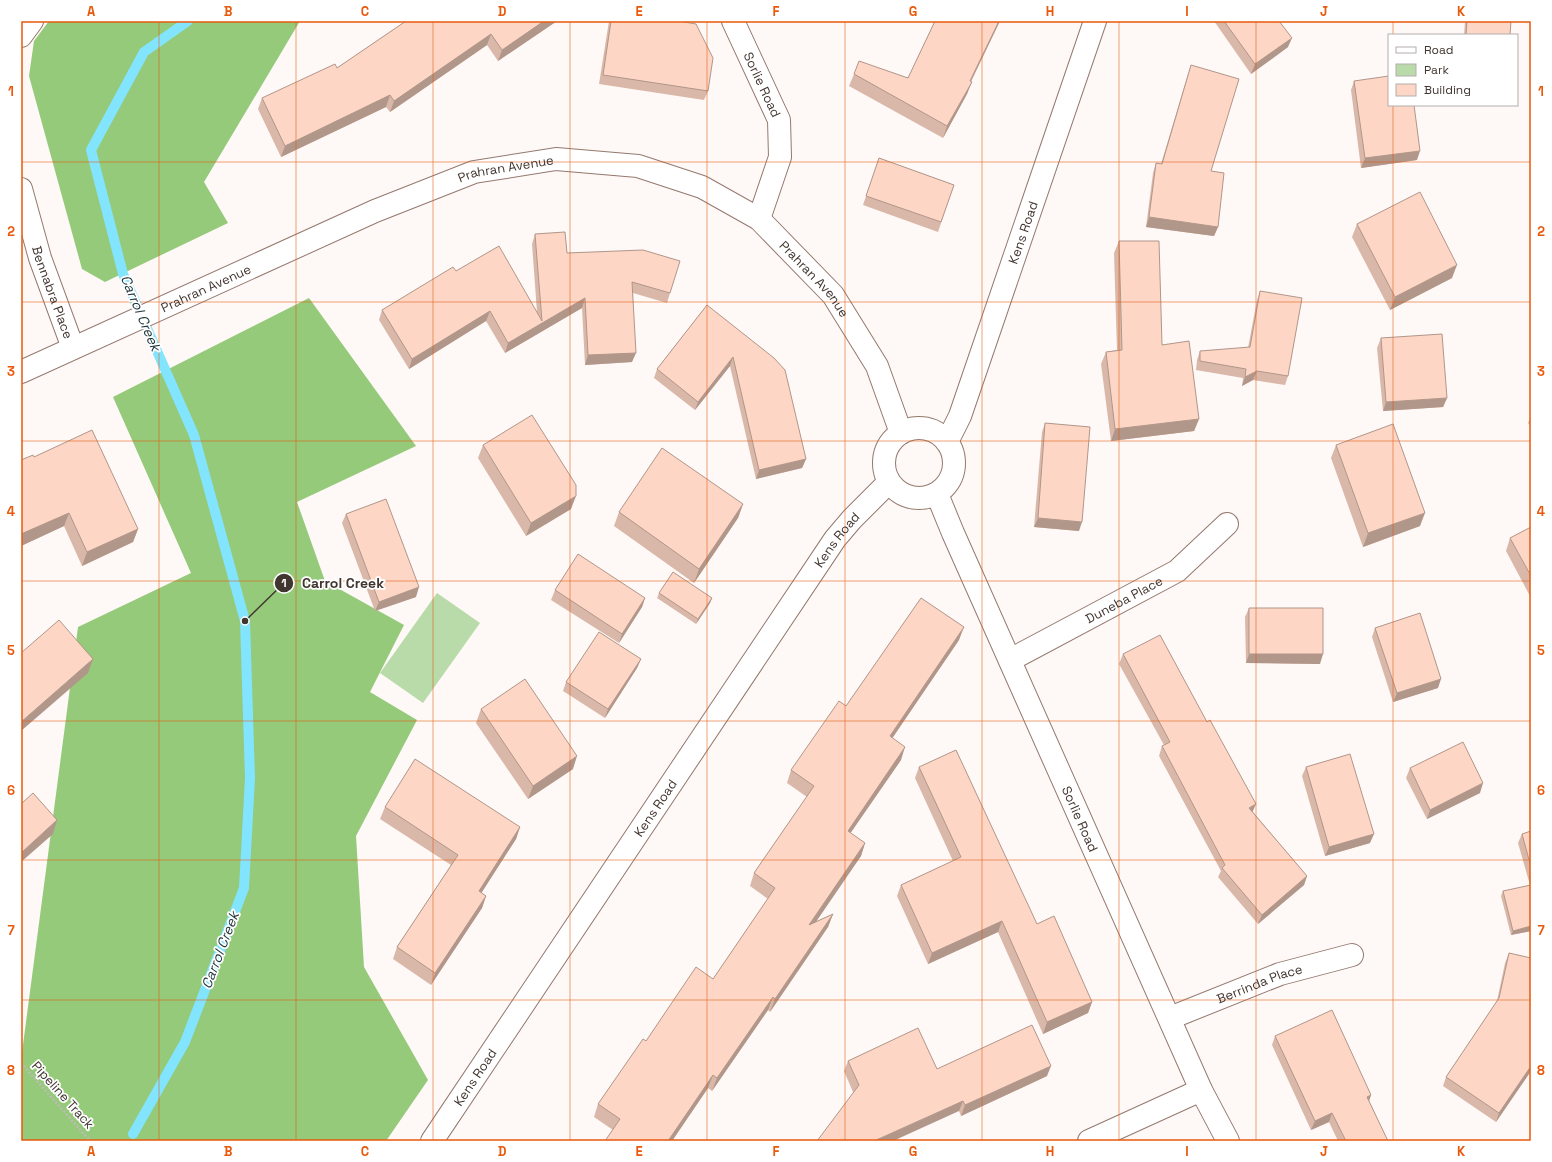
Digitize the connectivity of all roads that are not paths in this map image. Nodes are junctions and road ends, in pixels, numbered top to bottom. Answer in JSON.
{"nodes":[{"id":1,"x":32,"y":21,"type":"edge"},
{"id":2,"x":733,"y":21,"type":"edge"},
{"id":3,"x":1095,"y":21,"type":"edge"},
{"id":4,"x":21,"y":36,"type":"edge"},
{"id":5,"x":21,"y":189,"type":"edge"},
{"id":6,"x":759,"y":219,"type":"junction"},
{"id":7,"x":73,"y":348,"type":"junction"},
{"id":8,"x":21,"y":372,"type":"edge"},
{"id":9,"x":900,"y":433,"type":"junction"},
{"id":10,"x":947,"y":442,"type":"junction"},
{"id":11,"x":889,"y":482,"type":"junction"},
{"id":12,"x":937,"y":494,"type":"junction"},
{"id":13,"x":1226,"y":524,"type":"dead end"},
{"id":14,"x":1010,"y":660,"type":"junction"},
{"id":15,"x":1352,"y":955,"type":"dead end"},
{"id":16,"x":1170,"y":1018,"type":"junction"},
{"id":17,"x":1201,"y":1090,"type":"junction"},
{"id":18,"x":432,"y":1141,"type":"edge"},
{"id":19,"x":1090,"y":1141,"type":"edge"},
{"id":20,"x":1228,"y":1141,"type":"edge"}],
"edges":[{"from":1,"to":4,"type":"street"},
{"from":2,"to":6,"type":"street","name":"Sorlie Road"},
{"from":3,"to":10,"type":"street","name":"Kens Road"},
{"from":5,"to":7,"type":"street","name":"Bennabra Place"},
{"from":6,"to":7,"type":"street","name":"Prahran Avenue"},
{"from":6,"to":9,"type":"street","name":"Prahran Avenue"},
{"from":7,"to":8,"type":"street","name":"Prahran Avenue"},
{"from":9,"to":10,"type":"street"},
{"from":9,"to":11,"type":"street"},
{"from":10,"to":12,"type":"street"},
{"from":11,"to":12,"type":"street"},
{"from":11,"to":18,"type":"street","name":"Kens Road"},
{"from":12,"to":14,"type":"street","name":"Sorlie Road"},
{"from":13,"to":14,"type":"street","name":"Duneba Place"},
{"from":14,"to":16,"type":"street","name":"Sorlie Road"},
{"from":15,"to":16,"type":"street","name":"Berrinda Place"},
{"from":16,"to":17,"type":"street","name":"Sorlie Road"},
{"from":17,"to":19,"type":"street"},
{"from":17,"to":20,"type":"street","name":"Sorlie Road"}]}
